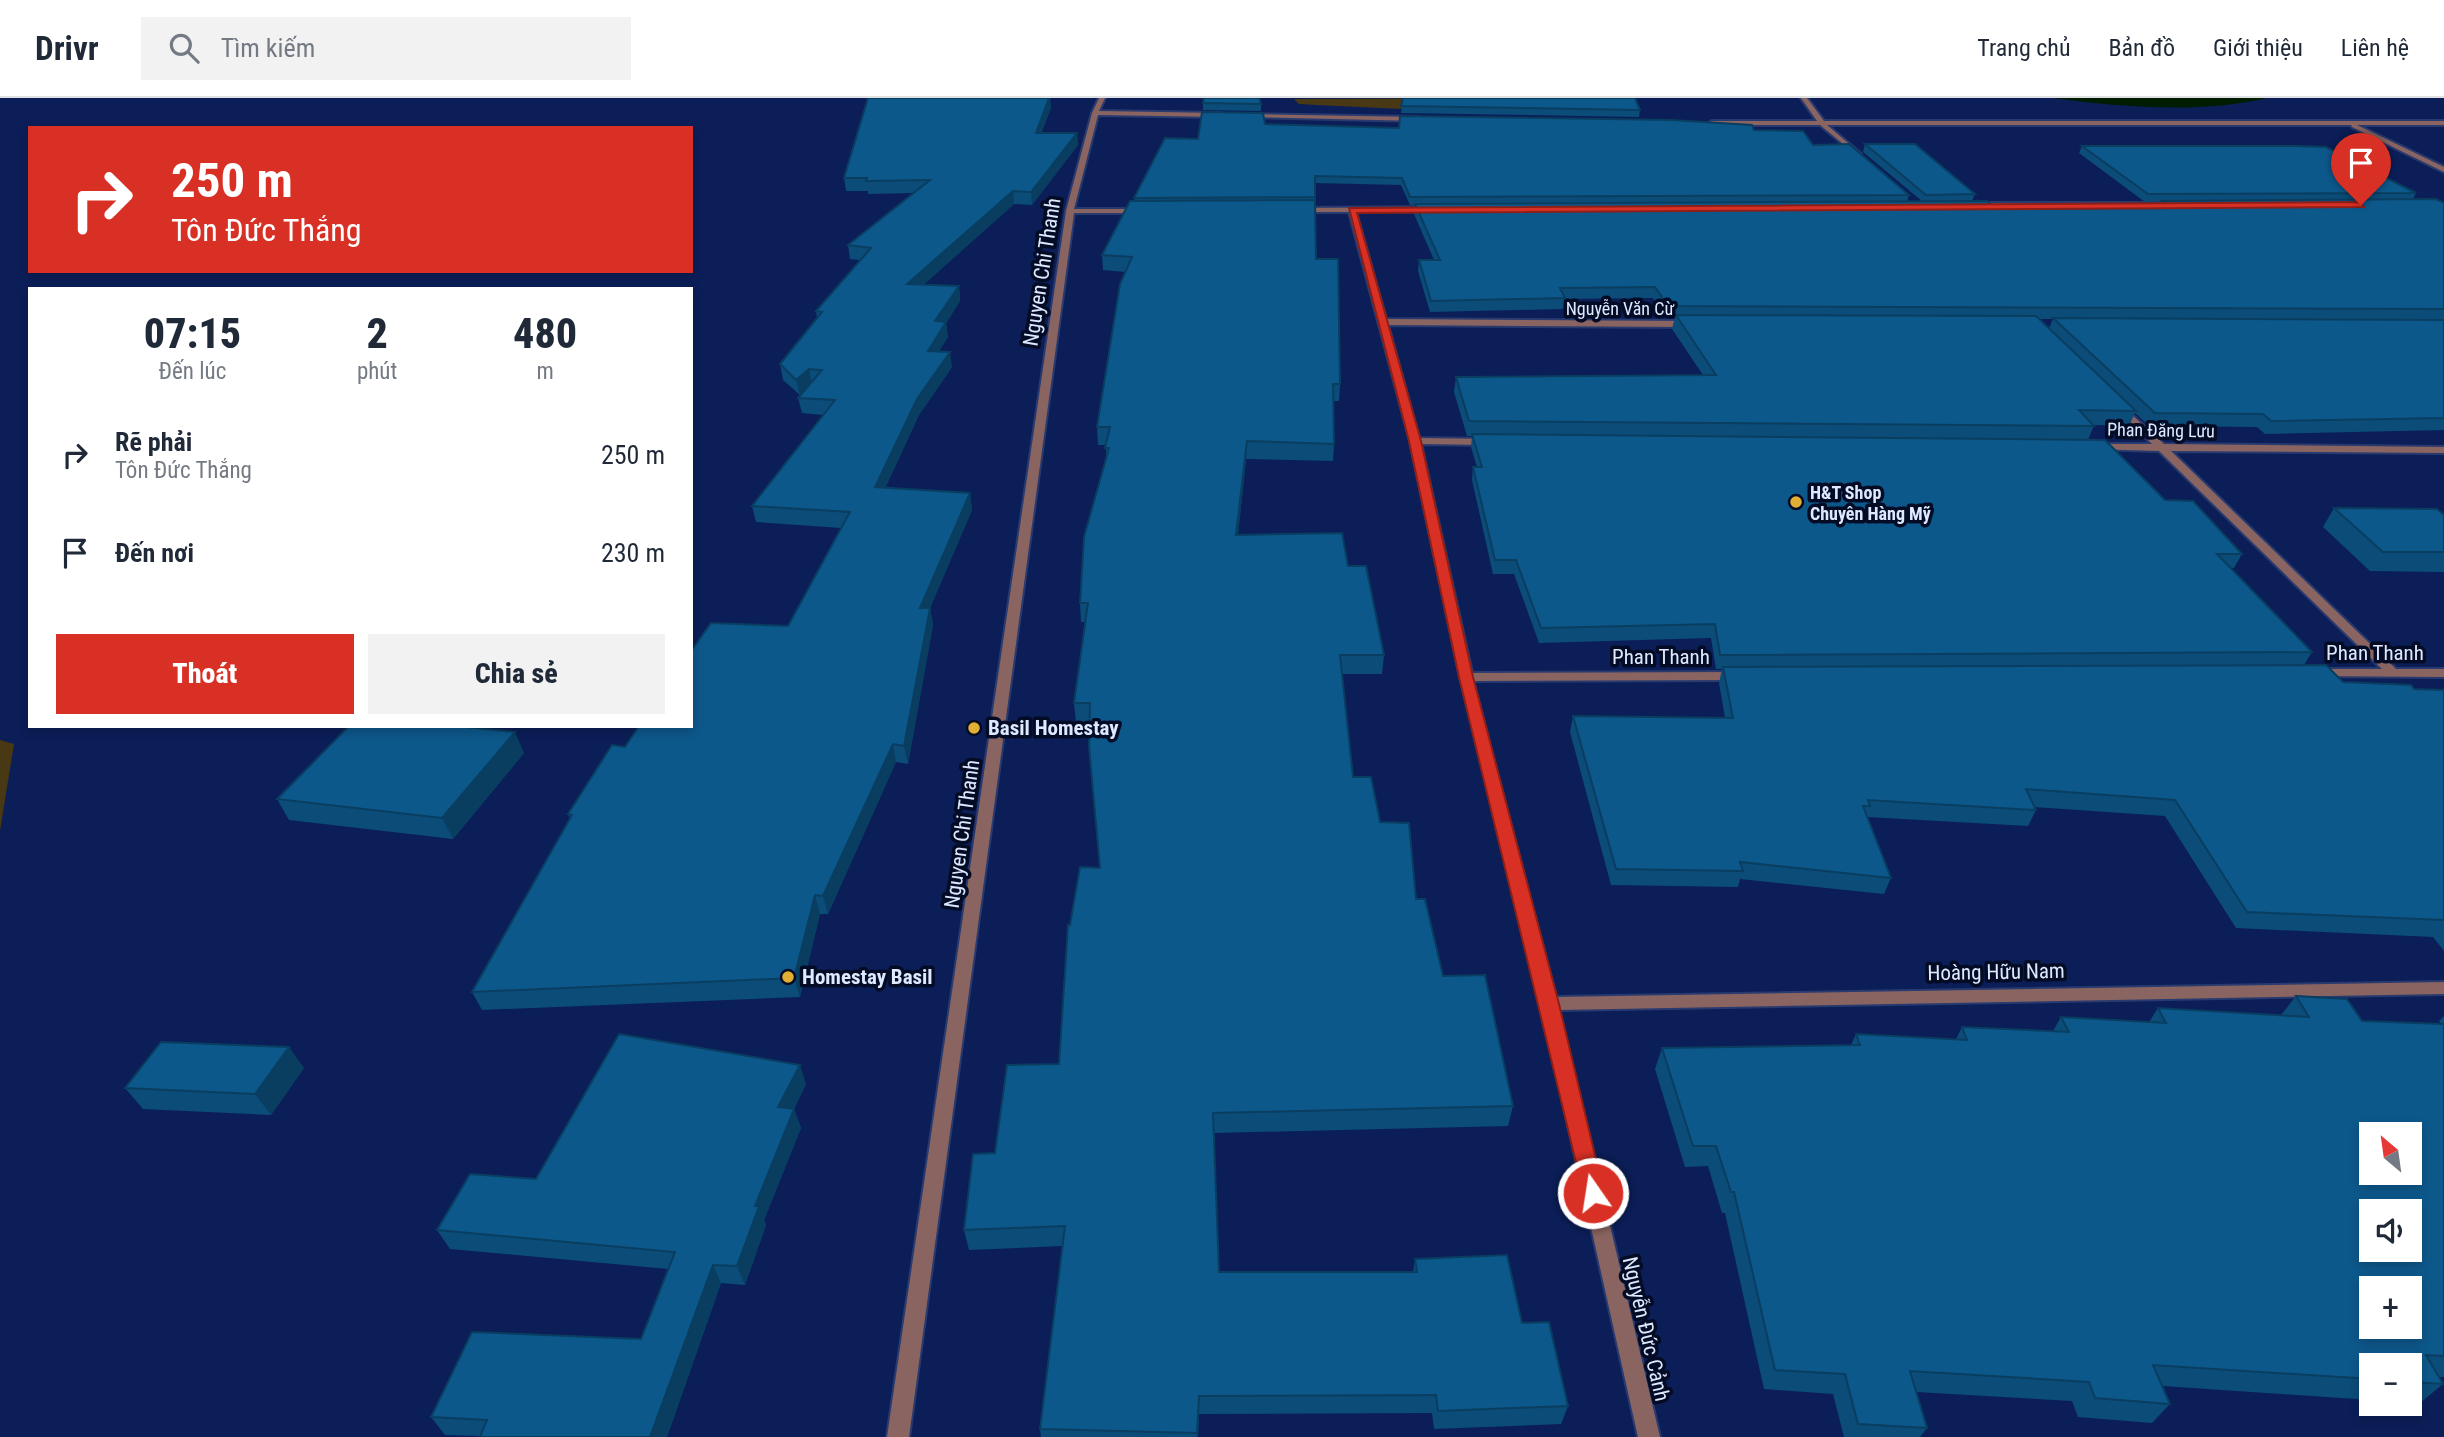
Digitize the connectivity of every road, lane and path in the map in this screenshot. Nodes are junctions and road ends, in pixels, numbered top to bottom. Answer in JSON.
{"nodes":[{"id":1,"x":1102,"y":98,"type":"edge"},
{"id":2,"x":1804,"y":98,"type":"edge"},
{"id":3,"x":1095,"y":113,"type":"junction"},
{"id":4,"x":1425,"y":119,"type":"edge"},
{"id":5,"x":1700,"y":123,"type":"edge"},
{"id":6,"x":2444,"y":123,"type":"edge"},
{"id":7,"x":2349,"y":124,"type":"junction"},
{"id":8,"x":1823,"y":125,"type":"junction"},
{"id":9,"x":1866,"y":161,"type":"edge"},
{"id":10,"x":2444,"y":170,"type":"edge"},
{"id":11,"x":1961,"y":205,"type":"edge"},
{"id":12,"x":2182,"y":205,"type":"edge"},
{"id":13,"x":1449,"y":209,"type":"edge"},
{"id":14,"x":1285,"y":210,"type":"edge"},
{"id":15,"x":1352,"y":210,"type":"junction"},
{"id":16,"x":1070,"y":211,"type":"junction"},
{"id":17,"x":1151,"y":211,"type":"edge"},
{"id":18,"x":1383,"y":322,"type":"junction"},
{"id":19,"x":1703,"y":324,"type":"edge"},
{"id":20,"x":2113,"y":401,"type":"edge"},
{"id":21,"x":1415,"y":441,"type":"junction"},
{"id":22,"x":1498,"y":442,"type":"edge"},
{"id":23,"x":2078,"y":447,"type":"edge"},
{"id":24,"x":2161,"y":448,"type":"junction"},
{"id":25,"x":2444,"y":450,"type":"edge"},
{"id":26,"x":2296,"y":673,"type":"edge"},
{"id":27,"x":2393,"y":673,"type":"junction"},
{"id":28,"x":2444,"y":673,"type":"edge"},
{"id":29,"x":1756,"y":676,"type":"edge"},
{"id":30,"x":1466,"y":677,"type":"junction"},
{"id":31,"x":2444,"y":988,"type":"edge"},
{"id":32,"x":1549,"y":1004,"type":"junction"},
{"id":33,"x":898,"y":1437,"type":"edge"},
{"id":34,"x":1649,"y":1437,"type":"edge"}],
"edges":[{"from":1,"to":3,"type":"street","name":"Nguyen Chi Thanh"},
{"from":2,"to":8,"type":"street"},
{"from":3,"to":4,"type":"street"},
{"from":3,"to":16,"type":"street","name":"Nguyen Chi Thanh"},
{"from":5,"to":8,"type":"street"},
{"from":6,"to":7,"type":"street"},
{"from":7,"to":8,"type":"street"},
{"from":7,"to":10,"type":"street"},
{"from":8,"to":9,"type":"street"},
{"from":11,"to":12,"type":"street"},
{"from":13,"to":15,"type":"street"},
{"from":14,"to":15,"type":"street"},
{"from":15,"to":18,"type":"street","name":"Nguyễn Đức Cảnh"},
{"from":16,"to":17,"type":"street"},
{"from":16,"to":33,"type":"street","name":"Nguyen Chi Thanh"},
{"from":18,"to":19,"type":"street","name":"Nguyễn Văn Cừ"},
{"from":18,"to":21,"type":"street","name":"Nguyễn Đức Cảnh"},
{"from":20,"to":24,"type":"street"},
{"from":21,"to":22,"type":"street"},
{"from":21,"to":30,"type":"street","name":"Nguyễn Đức Cảnh"},
{"from":23,"to":24,"type":"street","name":"Phan Đăng Lưu"},
{"from":24,"to":25,"type":"street","name":"Phan Đăng Lưu"},
{"from":24,"to":27,"type":"street"},
{"from":26,"to":27,"type":"street","name":"Phan Thanh"},
{"from":27,"to":28,"type":"street","name":"Phan Thanh"},
{"from":29,"to":30,"type":"street","name":"Phan Thanh"},
{"from":30,"to":32,"type":"street","name":"Nguyễn Đức Cảnh"},
{"from":31,"to":32,"type":"street","name":"Hoàng Hữu Nam"},
{"from":32,"to":34,"type":"street","name":"Nguyễn Đức Cảnh"}]}
